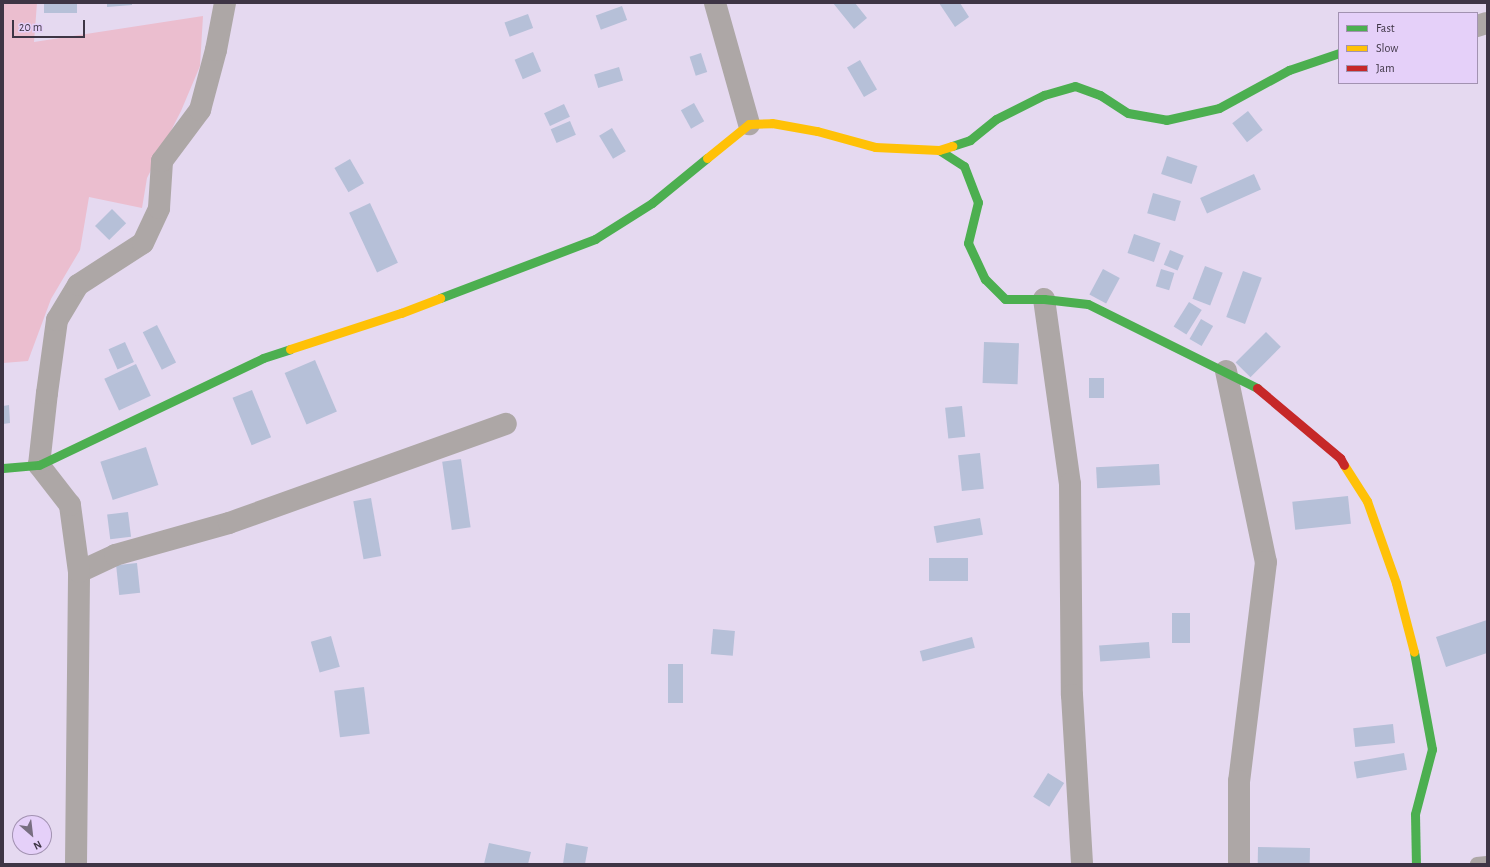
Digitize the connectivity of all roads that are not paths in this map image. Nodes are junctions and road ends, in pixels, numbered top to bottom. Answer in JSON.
{"nodes":[{"id":1,"x":225,"y":3,"type":"edge"},
{"id":2,"x":715,"y":3,"type":"edge"},
{"id":3,"x":1338,"y":53,"type":"edge"},
{"id":4,"x":749,"y":124,"type":"junction"},
{"id":5,"x":939,"y":150,"type":"junction"},
{"id":6,"x":1044,"y":299,"type":"junction"},
{"id":7,"x":1226,"y":371,"type":"junction"},
{"id":8,"x":506,"y":424,"type":"dead end"},
{"id":9,"x":39,"y":465,"type":"junction"},
{"id":10,"x":3,"y":468,"type":"edge"},
{"id":11,"x":79,"y":572,"type":"junction"},
{"id":12,"x":1487,"y":863,"type":"edge"},
{"id":13,"x":76,"y":864,"type":"edge"},
{"id":14,"x":1082,"y":864,"type":"edge"},
{"id":15,"x":1239,"y":864,"type":"edge"},
{"id":16,"x":1416,"y":864,"type":"edge"},
{"id":17,"x":1477,"y":864,"type":"edge"}],
"edges":[{"from":1,"to":9,"type":"street"},
{"from":2,"to":4,"type":"street"},
{"from":3,"to":5,"type":"street"},
{"from":4,"to":5,"type":"street"},
{"from":4,"to":9,"type":"street"},
{"from":5,"to":6,"type":"street"},
{"from":6,"to":7,"type":"street"},
{"from":6,"to":14,"type":"street"},
{"from":7,"to":15,"type":"street"},
{"from":7,"to":16,"type":"street"},
{"from":8,"to":11,"type":"street"},
{"from":9,"to":10,"type":"street"},
{"from":9,"to":11,"type":"street"},
{"from":11,"to":13,"type":"street"},
{"from":12,"to":17,"type":"lane"}]}
